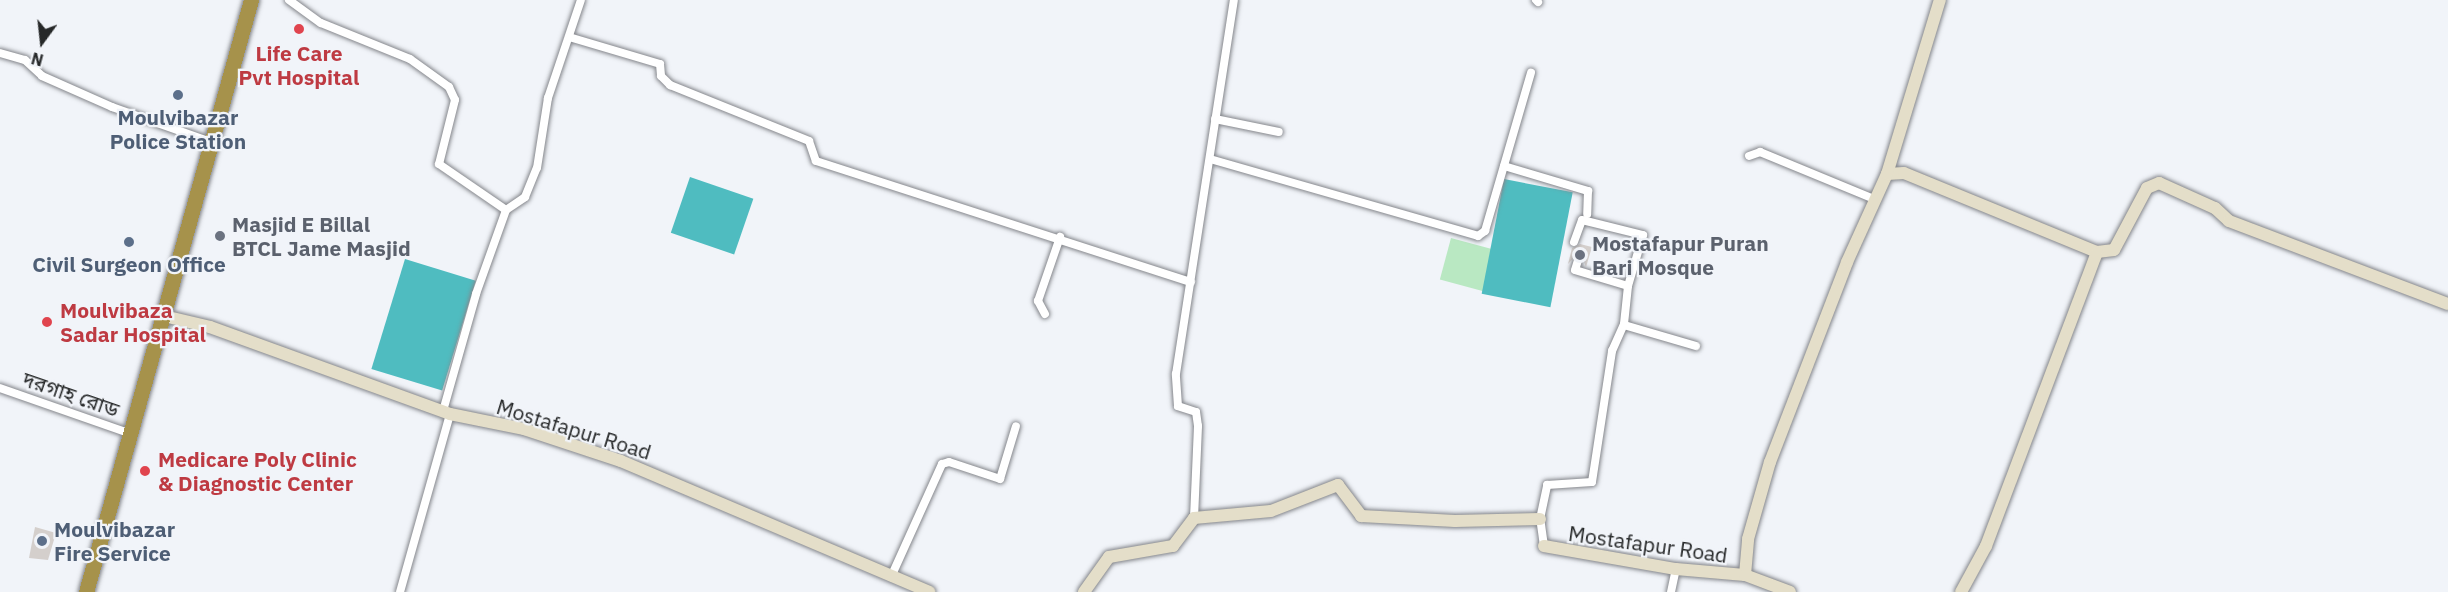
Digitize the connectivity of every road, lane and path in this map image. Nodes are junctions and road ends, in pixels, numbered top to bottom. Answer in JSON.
{"nodes":[{"id":1,"x":251,"y":0,"type":"edge"},
{"id":2,"x":289,"y":0,"type":"edge"},
{"id":3,"x":581,"y":0,"type":"edge"},
{"id":4,"x":1234,"y":0,"type":"edge"},
{"id":5,"x":1940,"y":0,"type":"edge"},
{"id":6,"x":569,"y":37,"type":"junction"},
{"id":7,"x":0,"y":52,"type":"edge"},
{"id":8,"x":1531,"y":73,"type":"dead end"},
{"id":9,"x":1215,"y":119,"type":"junction"},
{"id":10,"x":1279,"y":132,"type":"dead end"},
{"id":11,"x":211,"y":142,"type":"junction"},
{"id":12,"x":1749,"y":156,"type":"dead end"},
{"id":13,"x":1210,"y":159,"type":"junction"},
{"id":14,"x":1504,"y":166,"type":"junction"},
{"id":15,"x":1887,"y":174,"type":"junction"},
{"id":16,"x":1874,"y":199,"type":"junction"},
{"id":17,"x":506,"y":210,"type":"junction"},
{"id":18,"x":1587,"y":214,"type":"dead end"},
{"id":19,"x":1060,"y":237,"type":"junction"},
{"id":20,"x":1574,"y":242,"type":"dead end"},
{"id":21,"x":2097,"y":252,"type":"junction"},
{"id":22,"x":1580,"y":257,"type":"dead end"},
{"id":23,"x":1191,"y":282,"type":"junction"},
{"id":24,"x":1628,"y":286,"type":"junction"},
{"id":25,"x":2448,"y":304,"type":"edge"},
{"id":26,"x":1045,"y":314,"type":"dead end"},
{"id":27,"x":164,"y":316,"type":"junction"},
{"id":28,"x":1624,"y":325,"type":"junction"},
{"id":29,"x":1696,"y":346,"type":"dead end"},
{"id":30,"x":0,"y":388,"type":"edge"},
{"id":31,"x":447,"y":412,"type":"junction"},
{"id":32,"x":1016,"y":426,"type":"dead end"},
{"id":33,"x":131,"y":434,"type":"junction"},
{"id":34,"x":1194,"y":518,"type":"junction"},
{"id":35,"x":1540,"y":519,"type":"junction"},
{"id":36,"x":1544,"y":546,"type":"joint"},
{"id":37,"x":1676,"y":569,"type":"junction"},
{"id":38,"x":1745,"y":574,"type":"junction"},
{"id":39,"x":891,"y":577,"type":"junction"},
{"id":40,"x":86,"y":592,"type":"edge"},
{"id":41,"x":400,"y":592,"type":"edge"},
{"id":42,"x":928,"y":592,"type":"edge"},
{"id":43,"x":1084,"y":592,"type":"edge"},
{"id":44,"x":1671,"y":592,"type":"edge"},
{"id":45,"x":1790,"y":592,"type":"edge"},
{"id":46,"x":1961,"y":592,"type":"edge"}],
"edges":[{"from":1,"to":11,"type":"highway"},
{"from":2,"to":17,"type":"street"},
{"from":3,"to":6,"type":"street"},
{"from":4,"to":9,"type":"street"},
{"from":5,"to":15,"type":"street"},
{"from":6,"to":17,"type":"street"},
{"from":6,"to":19,"type":"street"},
{"from":7,"to":11,"type":"street"},
{"from":8,"to":14,"type":"street"},
{"from":9,"to":10,"type":"street"},
{"from":9,"to":13,"type":"street"},
{"from":11,"to":27,"type":"highway"},
{"from":12,"to":16,"type":"street"},
{"from":13,"to":14,"type":"street"},
{"from":13,"to":23,"type":"street"},
{"from":14,"to":18,"type":"street"},
{"from":15,"to":16,"type":"street"},
{"from":15,"to":21,"type":"street"},
{"from":16,"to":38,"type":"street"},
{"from":17,"to":31,"type":"street"},
{"from":19,"to":23,"type":"street"},
{"from":19,"to":26,"type":"street"},
{"from":20,"to":24,"type":"street"},
{"from":21,"to":25,"type":"street"},
{"from":21,"to":46,"type":"street"},
{"from":22,"to":24,"type":"street"},
{"from":23,"to":34,"type":"street"},
{"from":24,"to":28,"type":"street"},
{"from":27,"to":31,"type":"street","name":"Mostafapur Road"},
{"from":27,"to":33,"type":"highway"},
{"from":28,"to":29,"type":"street"},
{"from":28,"to":35,"type":"street"},
{"from":30,"to":33,"type":"street","name":"দরগাহ রোড"},
{"from":31,"to":39,"type":"street","name":"Mostafapur Road"},
{"from":31,"to":41,"type":"street"},
{"from":32,"to":39,"type":"street"},
{"from":33,"to":40,"type":"highway"},
{"from":34,"to":35,"type":"street","name":"Mostafapur Road"},
{"from":34,"to":43,"type":"street"},
{"from":35,"to":36,"type":"street","name":"Mostafapur Road"},
{"from":36,"to":37,"type":"street","name":"Mostafapur Road"},
{"from":37,"to":38,"type":"street","name":"Mostafapur Road"},
{"from":37,"to":44,"type":"street"},
{"from":38,"to":45,"type":"street","name":"Mostafapur Road"},
{"from":39,"to":42,"type":"street","name":"Mostafapur Road"}]}
